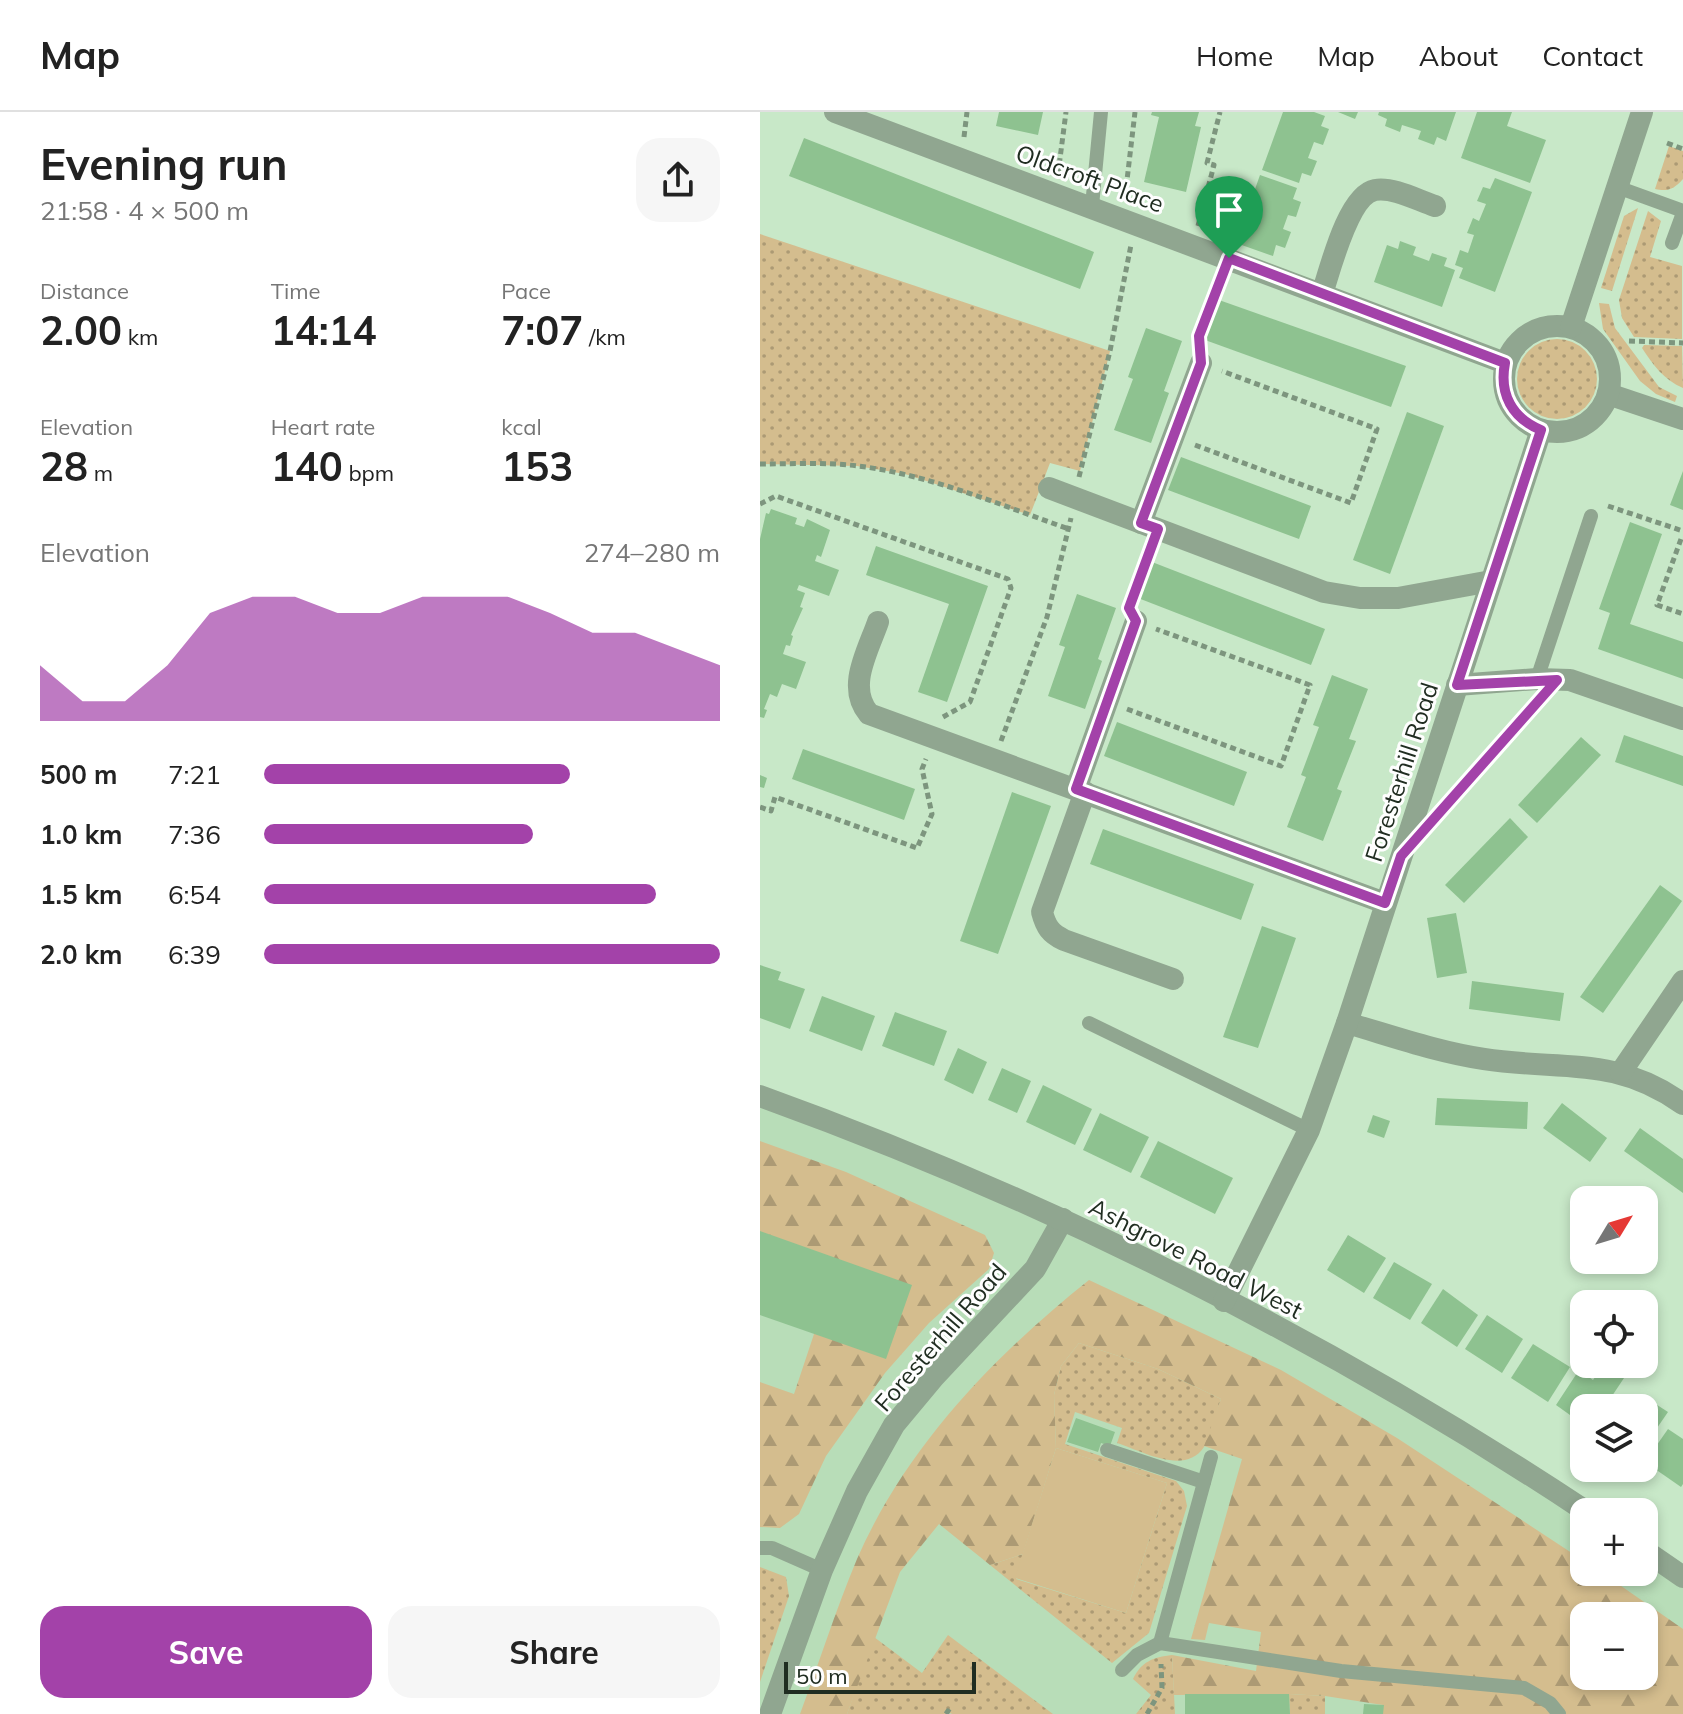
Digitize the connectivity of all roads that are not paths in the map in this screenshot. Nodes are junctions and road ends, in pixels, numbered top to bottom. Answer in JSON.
{"nodes":[{"id":1,"x":835,"y":112,"type":"edge"},
{"id":2,"x":1101,"y":112,"type":"edge"},
{"id":3,"x":1641,"y":112,"type":"edge"},
{"id":4,"x":1617,"y":187,"type":"junction"},
{"id":5,"x":1092,"y":206,"type":"junction"},
{"id":6,"x":1435,"y":206,"type":"dead end"},
{"id":7,"x":1683,"y":212,"type":"edge"},
{"id":8,"x":1672,"y":243,"type":"dead end"},
{"id":9,"x":1322,"y":294,"type":"junction"},
{"id":10,"x":1571,"y":327,"type":"junction"},
{"id":11,"x":1201,"y":363,"type":"road end"},
{"id":12,"x":1505,"y":363,"type":"junction"},
{"id":13,"x":1608,"y":394,"type":"junction"},
{"id":14,"x":1683,"y":419,"type":"edge"},
{"id":15,"x":1541,"y":430,"type":"junction"},
{"id":16,"x":1049,"y":488,"type":"dead end"},
{"id":17,"x":1591,"y":516,"type":"dead end"},
{"id":18,"x":1150,"y":526,"type":"junction"},
{"id":19,"x":1491,"y":581,"type":"junction"},
{"id":20,"x":1136,"y":621,"type":"road end"},
{"id":21,"x":878,"y":622,"type":"dead end"},
{"id":22,"x":1547,"y":679,"type":"junction"},
{"id":23,"x":1457,"y":685,"type":"junction"},
{"id":24,"x":1683,"y":719,"type":"edge"},
{"id":25,"x":1081,"y":790,"type":"junction"},
{"id":26,"x":1385,"y":903,"type":"junction"},
{"id":27,"x":1173,"y":979,"type":"dead end"},
{"id":28,"x":1683,"y":981,"type":"edge"},
{"id":29,"x":1089,"y":1023,"type":"dead end"},
{"id":30,"x":1347,"y":1023,"type":"junction"},
{"id":31,"x":1621,"y":1072,"type":"junction"},
{"id":32,"x":760,"y":1096,"type":"edge"},
{"id":33,"x":1683,"y":1104,"type":"edge"},
{"id":34,"x":1309,"y":1130,"type":"junction"},
{"id":35,"x":1063,"y":1219,"type":"junction"},
{"id":36,"x":1224,"y":1301,"type":"junction"},
{"id":37,"x":1107,"y":1450,"type":"dead end"},
{"id":38,"x":1211,"y":1457,"type":"dead end"},
{"id":39,"x":1204,"y":1482,"type":"junction"},
{"id":40,"x":1570,"y":1501,"type":"edge"},
{"id":41,"x":760,"y":1548,"type":"edge"},
{"id":42,"x":1658,"y":1560,"type":"edge"},
{"id":43,"x":822,"y":1570,"type":"junction"},
{"id":44,"x":1683,"y":1577,"type":"edge"},
{"id":45,"x":1160,"y":1643,"type":"junction"},
{"id":46,"x":1122,"y":1670,"type":"dead end"},
{"id":47,"x":770,"y":1714,"type":"edge"},
{"id":48,"x":1559,"y":1714,"type":"edge"}],
"edges":[{"from":1,"to":5,"type":"street","name":"Oldcroft Place"},
{"from":2,"to":5,"type":"lane"},
{"from":3,"to":4,"type":"street"},
{"from":4,"to":7,"type":"lane"},
{"from":4,"to":10,"type":"street"},
{"from":5,"to":9,"type":"street","name":"Oldcroft Place"},
{"from":6,"to":9,"type":"street"},
{"from":7,"to":8,"type":"lane"},
{"from":9,"to":12,"type":"street","name":"Oldcroft Place"},
{"from":10,"to":12,"type":"street"},
{"from":10,"to":13,"type":"street"},
{"from":11,"to":18,"type":"street"},
{"from":12,"to":15,"type":"street"},
{"from":13,"to":14,"type":"street"},
{"from":13,"to":15,"type":"street"},
{"from":15,"to":19,"type":"street","name":"Foresterhill Road"},
{"from":16,"to":18,"type":"street"},
{"from":17,"to":22,"type":"lane"},
{"from":18,"to":19,"type":"street"},
{"from":19,"to":23,"type":"street","name":"Foresterhill Road"},
{"from":20,"to":25,"type":"street"},
{"from":21,"to":25,"type":"street"},
{"from":22,"to":23,"type":"street"},
{"from":22,"to":24,"type":"street"},
{"from":23,"to":26,"type":"street","name":"Foresterhill Road"},
{"from":25,"to":26,"type":"street"},
{"from":25,"to":27,"type":"street"},
{"from":26,"to":30,"type":"street","name":"Foresterhill Road"},
{"from":28,"to":31,"type":"street"},
{"from":29,"to":34,"type":"lane"},
{"from":30,"to":31,"type":"street"},
{"from":30,"to":34,"type":"street","name":"Foresterhill Road"},
{"from":31,"to":33,"type":"street"},
{"from":32,"to":35,"type":"street","name":"Ashgrove Road West"},
{"from":34,"to":36,"type":"street","name":"Foresterhill Road"},
{"from":35,"to":36,"type":"street","name":"Ashgrove Road West"},
{"from":35,"to":43,"type":"street","name":"Foresterhill Road"},
{"from":36,"to":40,"type":"street","name":"Ashgrove Road West"},
{"from":37,"to":39,"type":"lane"},
{"from":38,"to":39,"type":"lane"},
{"from":39,"to":45,"type":"lane"},
{"from":41,"to":43,"type":"lane"},
{"from":42,"to":44,"type":"street"},
{"from":43,"to":47,"type":"street","name":"Foresterhill Road"},
{"from":45,"to":46,"type":"lane"},
{"from":45,"to":48,"type":"lane"}]}
